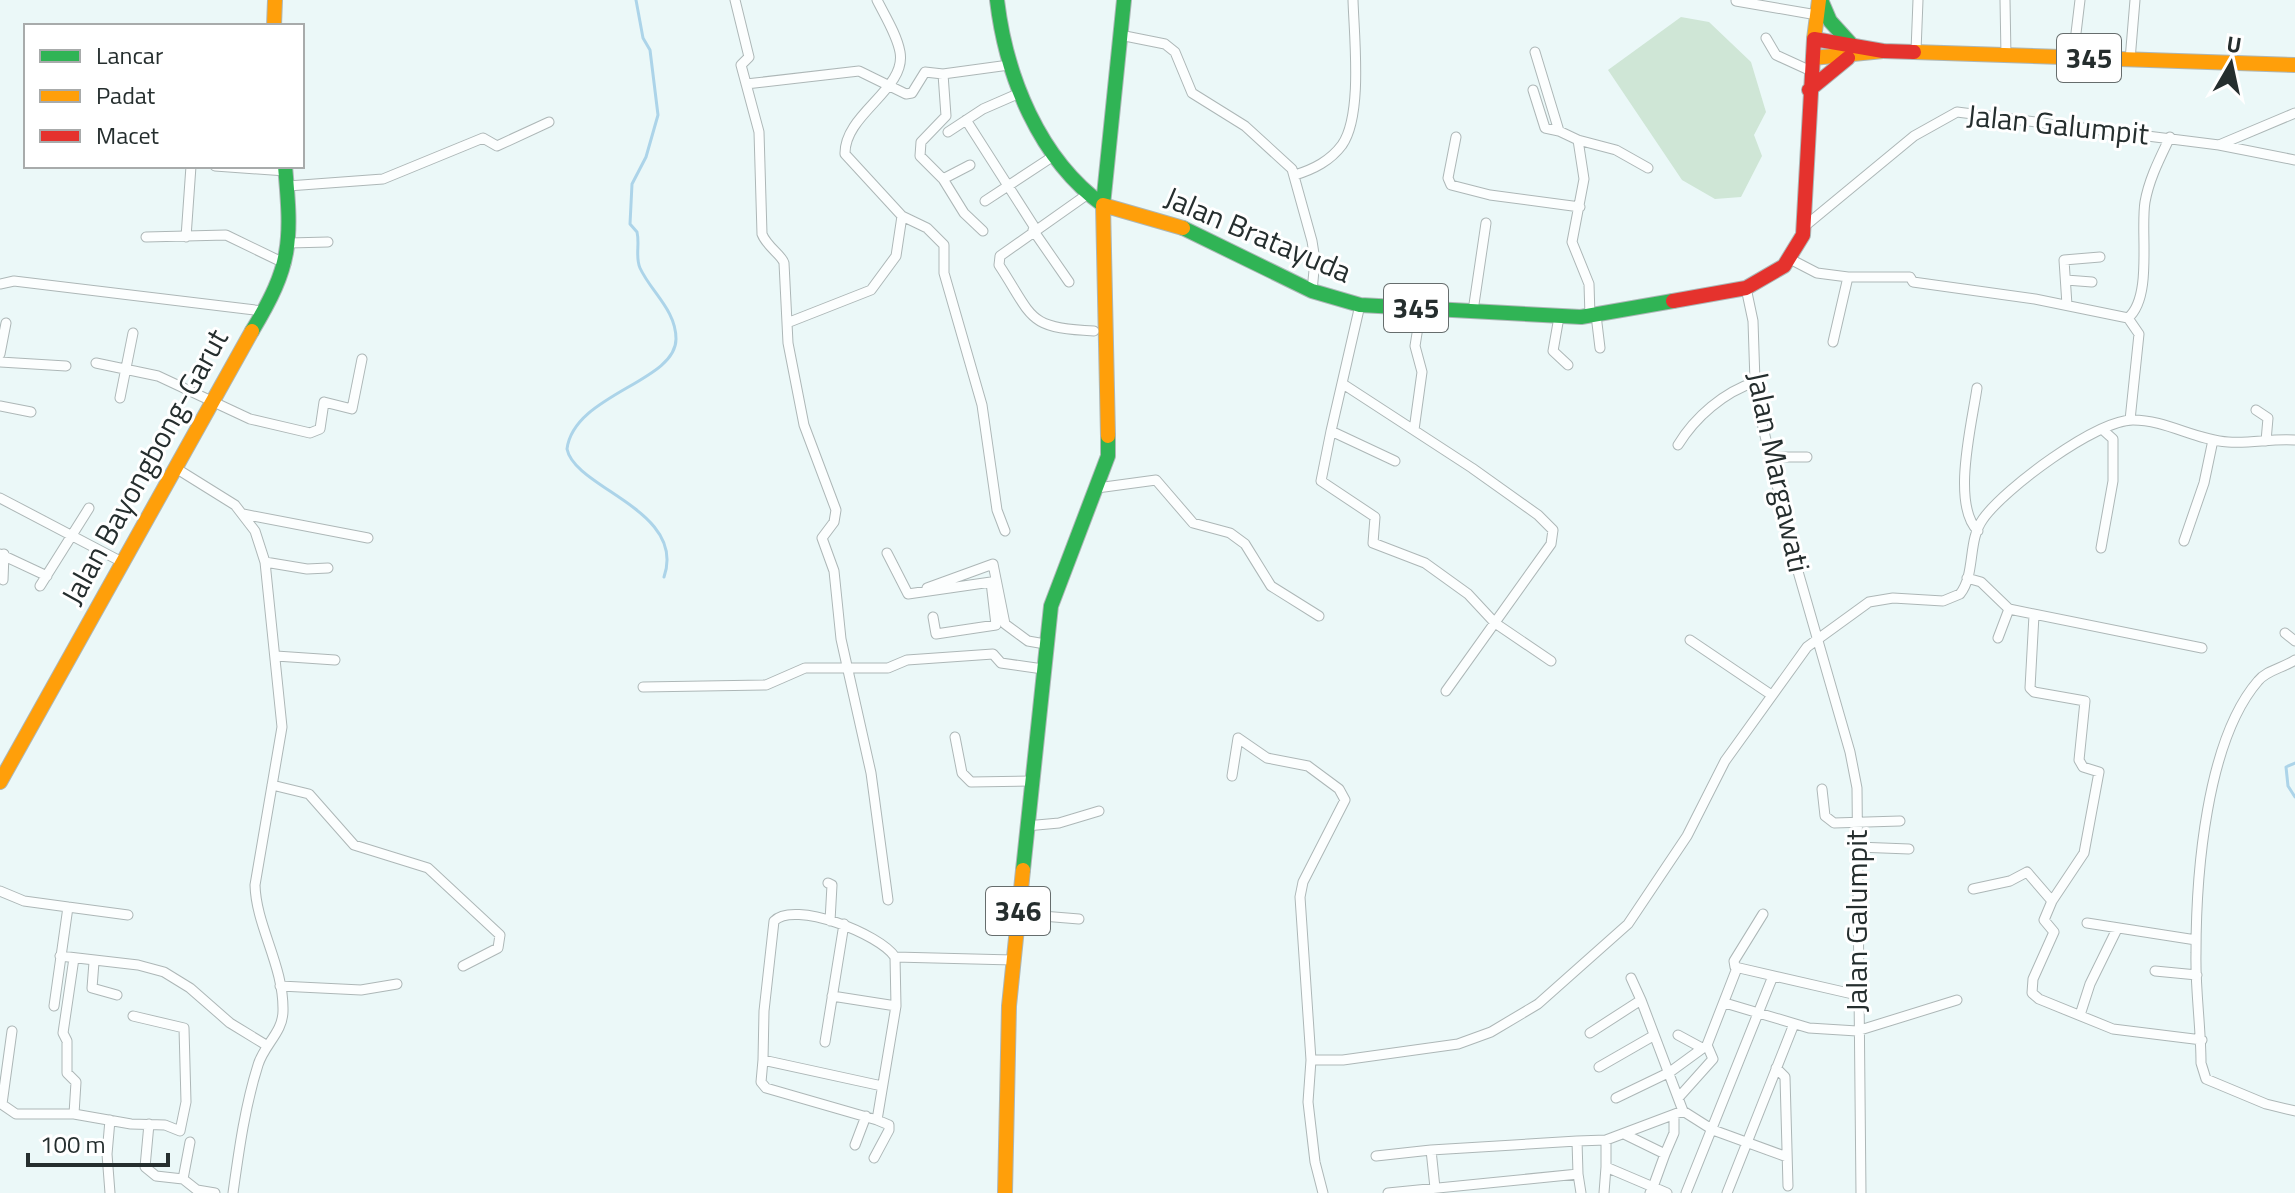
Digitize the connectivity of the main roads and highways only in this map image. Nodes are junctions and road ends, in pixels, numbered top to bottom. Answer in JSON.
{"nodes":[{"id":1,"x":275,"y":0,"type":"edge"},
{"id":2,"x":997,"y":0,"type":"edge"},
{"id":3,"x":1124,"y":0,"type":"edge"},
{"id":4,"x":1819,"y":5,"type":"edge"},
{"id":5,"x":274,"y":24,"type":"edge"},
{"id":6,"x":1814,"y":39,"type":"junction"},
{"id":7,"x":1850,"y":50,"type":"junction"},
{"id":8,"x":1812,"y":64,"type":"junction"},
{"id":9,"x":2295,"y":65,"type":"edge"},
{"id":10,"x":1809,"y":90,"type":"junction"},
{"id":11,"x":287,"y":174,"type":"edge"},
{"id":12,"x":1103,"y":205,"type":"junction"},
{"id":13,"x":0,"y":782,"type":"edge"},
{"id":14,"x":1005,"y":1193,"type":"edge"}],
"edges":[{"from":1,"to":5,"type":"main road"},
{"from":2,"to":12,"type":"main road","name":"Jalan Bratayuda"},
{"from":3,"to":12,"type":"main road"},
{"from":4,"to":6,"type":"main road"},
{"from":4,"to":7,"type":"main road"},
{"from":6,"to":7,"type":"main road","number":"345"},
{"from":6,"to":8,"type":"main road"},
{"from":7,"to":8,"type":"main road","number":"345"},
{"from":7,"to":9,"type":"main road","number":"345"},
{"from":7,"to":10,"type":"main road","number":"345"},
{"from":8,"to":10,"type":"main road"},
{"from":10,"to":12,"type":"main road","name":"Jalan Bratayuda","number":"345"},
{"from":11,"to":13,"type":"main road","name":"Jalan Bayongbong-Garut"},
{"from":12,"to":14,"type":"main road","number":"346"}]}
